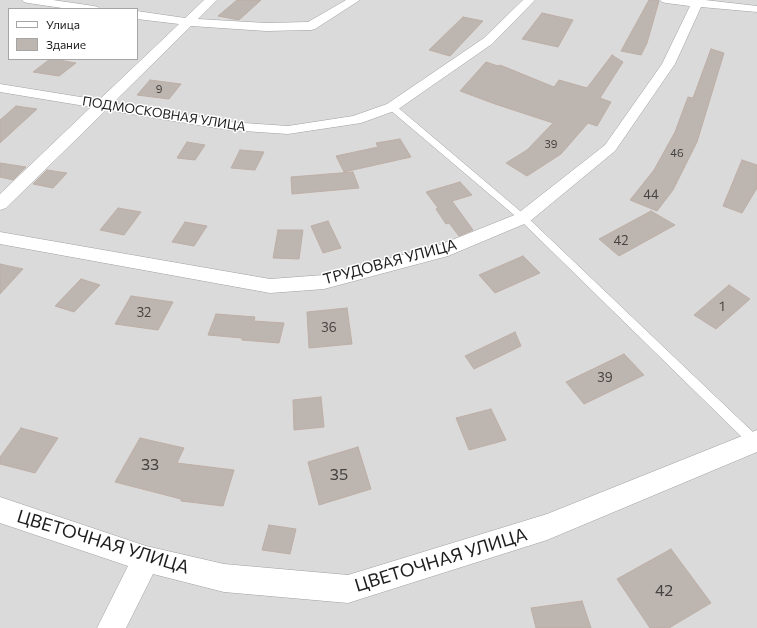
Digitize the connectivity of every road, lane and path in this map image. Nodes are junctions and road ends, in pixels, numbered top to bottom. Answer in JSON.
{"nodes":[{"id":1,"x":28,"y":0,"type":"edge"},
{"id":2,"x":211,"y":0,"type":"edge"},
{"id":3,"x":354,"y":0,"type":"edge"},
{"id":4,"x":529,"y":0,"type":"edge"},
{"id":5,"x":666,"y":0,"type":"edge"},
{"id":6,"x":698,"y":2,"type":"edge"},
{"id":7,"x":87,"y":8,"type":"edge"},
{"id":8,"x":757,"y":9,"type":"edge"},
{"id":9,"x":138,"y":15,"type":"edge"},
{"id":10,"x":187,"y":22,"type":"junction"},
{"id":11,"x":0,"y":88,"type":"edge"},
{"id":12,"x":101,"y":105,"type":"junction"},
{"id":13,"x":392,"y":107,"type":"junction"},
{"id":14,"x":0,"y":204,"type":"edge"},
{"id":15,"x":523,"y":218,"type":"junction"},
{"id":16,"x":0,"y":238,"type":"edge"},
{"id":17,"x":756,"y":442,"type":"edge"},
{"id":18,"x":0,"y":510,"type":"edge"},
{"id":19,"x":146,"y":559,"type":"junction"},
{"id":20,"x":111,"y":628,"type":"edge"}],
"edges":[{"from":1,"to":7,"type":"street"},
{"from":2,"to":10,"type":"street"},
{"from":3,"to":10,"type":"street"},
{"from":4,"to":13,"type":"street","name":"ПОДМОСКОВНАЯ УЛИЦА"},
{"from":5,"to":6,"type":"street"},
{"from":6,"to":8,"type":"street"},
{"from":6,"to":15,"type":"street","name":"ТРУДОВАЯ УЛИЦА"},
{"from":9,"to":10,"type":"street"},
{"from":10,"to":12,"type":"street"},
{"from":11,"to":12,"type":"street","name":"ПОДМОСКОВНАЯ УЛИЦА"},
{"from":12,"to":13,"type":"street","name":"ПОДМОСКОВНАЯ УЛИЦА"},
{"from":12,"to":14,"type":"street"},
{"from":13,"to":15,"type":"lane"},
{"from":15,"to":16,"type":"street","name":"ТРУДОВАЯ УЛИЦА"},
{"from":15,"to":17,"type":"lane"},
{"from":17,"to":19,"type":"street","name":"ЦВЕТОЧНАЯ УЛИЦА"},
{"from":18,"to":19,"type":"street","name":"ЦВЕТОЧНАЯ УЛИЦА"},
{"from":19,"to":20,"type":"street"}]}
